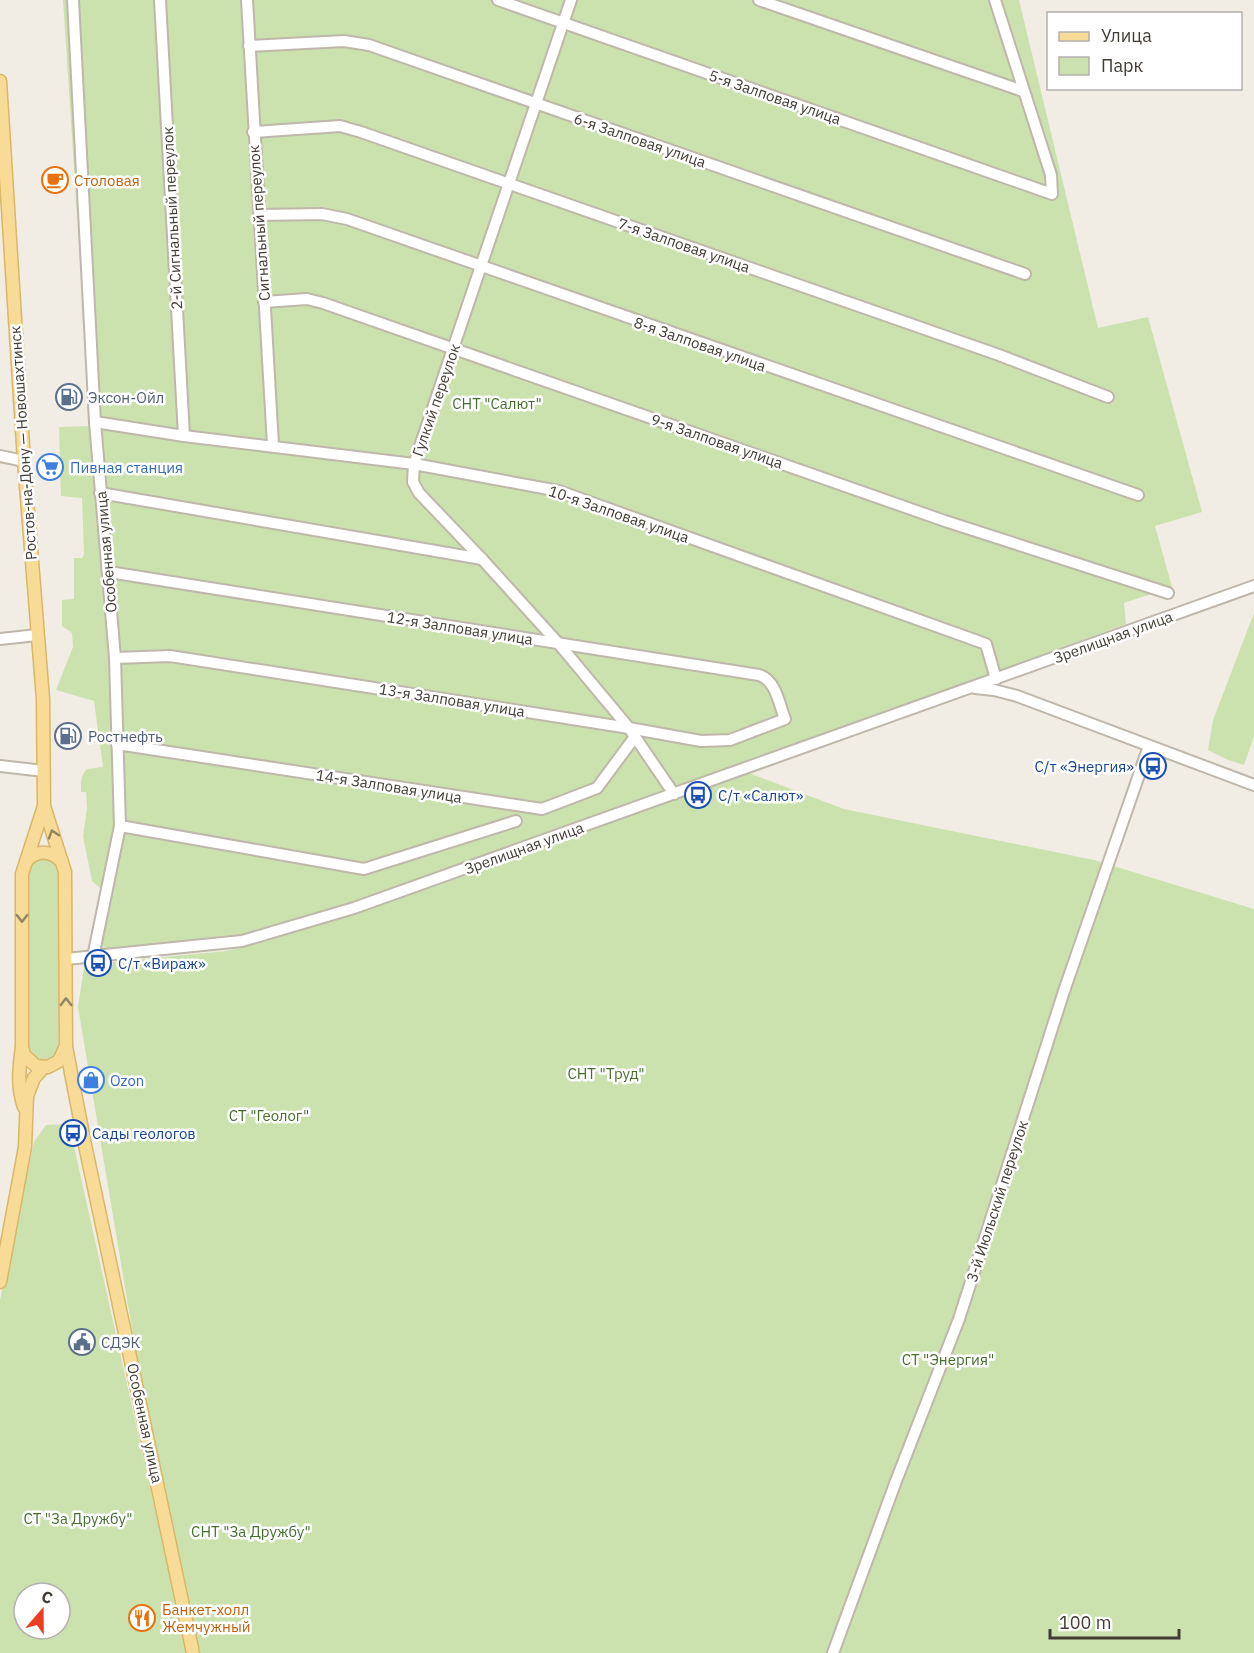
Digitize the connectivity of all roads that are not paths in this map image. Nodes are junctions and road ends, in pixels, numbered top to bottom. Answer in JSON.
{"nodes":[{"id":1,"x":73,"y":0,"type":"edge"},
{"id":2,"x":160,"y":0,"type":"edge"},
{"id":3,"x":247,"y":0,"type":"edge"},
{"id":4,"x":498,"y":0,"type":"edge"},
{"id":5,"x":571,"y":0,"type":"edge"},
{"id":6,"x":759,"y":0,"type":"edge"},
{"id":7,"x":995,"y":0,"type":"edge"},
{"id":8,"x":564,"y":22,"type":"junction"},
{"id":9,"x":249,"y":46,"type":"junction"},
{"id":10,"x":0,"y":81,"type":"edge"},
{"id":11,"x":1023,"y":91,"type":"junction"},
{"id":12,"x":536,"y":104,"type":"junction"},
{"id":13,"x":253,"y":132,"type":"junction"},
{"id":14,"x":509,"y":184,"type":"junction"},
{"id":15,"x":259,"y":215,"type":"junction"},
{"id":16,"x":481,"y":267,"type":"junction"},
{"id":17,"x":1025,"y":274,"type":"dead end"},
{"id":18,"x":264,"y":302,"type":"junction"},
{"id":19,"x":454,"y":348,"type":"junction"},
{"id":20,"x":1108,"y":397,"type":"dead end"},
{"id":21,"x":95,"y":422,"type":"junction"},
{"id":22,"x":184,"y":436,"type":"junction"},
{"id":23,"x":273,"y":446,"type":"junction"},
{"id":24,"x":0,"y":456,"type":"edge"},
{"id":25,"x":24,"y":461,"type":"junction"},
{"id":26,"x":414,"y":464,"type":"junction"},
{"id":27,"x":100,"y":493,"type":"junction"},
{"id":28,"x":1138,"y":495,"type":"dead end"},
{"id":29,"x":482,"y":559,"type":"junction"},
{"id":30,"x":109,"y":572,"type":"junction"},
{"id":31,"x":1254,"y":586,"type":"edge"},
{"id":32,"x":1168,"y":593,"type":"dead end"},
{"id":33,"x":37,"y":635,"type":"junction"},
{"id":34,"x":0,"y":639,"type":"edge"},
{"id":35,"x":559,"y":644,"type":"junction"},
{"id":36,"x":115,"y":658,"type":"junction"},
{"id":37,"x":996,"y":679,"type":"junction"},
{"id":38,"x":971,"y":688,"type":"junction"},
{"id":39,"x":785,"y":719,"type":"joint"},
{"id":40,"x":631,"y":733,"type":"junction"},
{"id":41,"x":117,"y":744,"type":"junction"},
{"id":42,"x":1149,"y":746,"type":"junction"},
{"id":43,"x":0,"y":766,"type":"edge"},
{"id":44,"x":44,"y":771,"type":"junction"},
{"id":45,"x":1254,"y":784,"type":"edge"},
{"id":46,"x":674,"y":794,"type":"junction"},
{"id":47,"x":44,"y":806,"type":"junction"},
{"id":48,"x":516,"y":821,"type":"dead end"},
{"id":49,"x":120,"y":826,"type":"junction"},
{"id":50,"x":27,"y":860,"type":"junction"},
{"id":51,"x":62,"y":862,"type":"junction"},
{"id":52,"x":93,"y":957,"type":"junction"},
{"id":53,"x":66,"y":959,"type":"junction"},
{"id":54,"x":22,"y":1046,"type":"junction"},
{"id":55,"x":66,"y":1046,"type":"junction"},
{"id":56,"x":46,"y":1067,"type":"junction"},
{"id":57,"x":73,"y":1087,"type":"junction"},
{"id":58,"x":28,"y":1120,"type":"junction"},
{"id":59,"x":0,"y":1282,"type":"edge"},
{"id":60,"x":193,"y":1653,"type":"edge"},
{"id":61,"x":833,"y":1653,"type":"edge"}],
"edges":[{"from":1,"to":21,"type":"street","name":"Особенная улица"},
{"from":2,"to":22,"type":"street","name":"2-й Сигнальный переулок"},
{"from":3,"to":9,"type":"street","name":"Сигнальный переулок"},
{"from":4,"to":8,"type":"street","name":"5-я Залповая улица"},
{"from":5,"to":8,"type":"street","name":"Гулкий переулок"},
{"from":6,"to":11,"type":"street"},
{"from":7,"to":11,"type":"street"},
{"from":8,"to":11,"type":"street","name":"5-я Залповая улица"},
{"from":8,"to":12,"type":"street","name":"Гулкий переулок"},
{"from":9,"to":12,"type":"street","name":"6-я Залповая улица"},
{"from":9,"to":13,"type":"street","name":"Сигнальный переулок"},
{"from":10,"to":25,"type":"main road","name":"Ростов-на-Дону — Новошахтинск"},
{"from":12,"to":14,"type":"street","name":"Гулкий переулок"},
{"from":12,"to":17,"type":"street","name":"6-я Залповая улица"},
{"from":13,"to":14,"type":"street","name":"7-я Залповая улица"},
{"from":13,"to":15,"type":"street","name":"Сигнальный переулок"},
{"from":14,"to":16,"type":"street","name":"Гулкий переулок"},
{"from":14,"to":20,"type":"street","name":"7-я Залповая улица"},
{"from":15,"to":16,"type":"street","name":"8-я Залповая улица"},
{"from":15,"to":18,"type":"street","name":"Сигнальный переулок"},
{"from":16,"to":19,"type":"street","name":"Гулкий переулок"},
{"from":16,"to":28,"type":"street","name":"8-я Залповая улица"},
{"from":18,"to":19,"type":"street","name":"9-я Залповая улица"},
{"from":18,"to":23,"type":"street","name":"Сигнальный переулок"},
{"from":19,"to":26,"type":"street","name":"Гулкий переулок"},
{"from":19,"to":32,"type":"street","name":"9-я Залповая улица"},
{"from":21,"to":22,"type":"street","name":"10-я Залповая улица"},
{"from":21,"to":27,"type":"street","name":"Особенная улица"},
{"from":22,"to":23,"type":"street","name":"10-я Залповая улица"},
{"from":23,"to":26,"type":"street","name":"10-я Залповая улица"},
{"from":24,"to":25,"type":"street"},
{"from":25,"to":33,"type":"main road","name":"Ростов-на-Дону — Новошахтинск"},
{"from":26,"to":29,"type":"street","name":"Гулкий переулок"},
{"from":26,"to":37,"type":"street","name":"10-я Залповая улица"},
{"from":27,"to":29,"type":"street"},
{"from":27,"to":30,"type":"street","name":"Особенная улица"},
{"from":29,"to":35,"type":"street","name":"Гулкий переулок"},
{"from":30,"to":35,"type":"street","name":"12-я Залповая улица"},
{"from":30,"to":36,"type":"street","name":"Особенная улица"},
{"from":31,"to":37,"type":"street","name":"Зрелищная улица"},
{"from":33,"to":34,"type":"street"},
{"from":33,"to":44,"type":"main road","name":"Ростов-на-Дону — Новошахтинск"},
{"from":35,"to":39,"type":"street","name":"12-я Залповая улица"},
{"from":35,"to":40,"type":"street","name":"Гулкий переулок"},
{"from":36,"to":40,"type":"street","name":"13-я Залповая улица"},
{"from":36,"to":41,"type":"street","name":"Особенная улица"},
{"from":37,"to":38,"type":"street","name":"Зрелищная улица"},
{"from":38,"to":42,"type":"street","name":"Зрелищная улица"},
{"from":38,"to":46,"type":"street","name":"Зрелищная улица"},
{"from":39,"to":40,"type":"street","name":"13-я Залповая улица"},
{"from":40,"to":41,"type":"street","name":"14-я Залповая улица"},
{"from":40,"to":46,"type":"street","name":"Гулкий переулок"},
{"from":41,"to":49,"type":"street","name":"Особенная улица"},
{"from":42,"to":45,"type":"street","name":"Зрелищная улица"},
{"from":42,"to":61,"type":"street","name":"3-й Июльский переулок"},
{"from":43,"to":44,"type":"street"},
{"from":44,"to":47,"type":"main road","name":"Ростов-на-Дону — Новошахтинск"},
{"from":46,"to":52,"type":"street","name":"Зрелищная улица"},
{"from":47,"to":50,"type":"main road"},
{"from":51,"to":47,"type":"main road","name":"Особенная улица","one_way":true},
{"from":48,"to":49,"type":"street"},
{"from":49,"to":52,"type":"street","name":"Особенная улица"},
{"from":50,"to":51,"type":"main road"},
{"from":50,"to":54,"type":"main road","one_way":true},
{"from":51,"to":53,"type":"main road","name":"Особенная улица"},
{"from":52,"to":53,"type":"street","name":"Зрелищная улица"},
{"from":55,"to":53,"type":"main road","name":"Особенная улица","one_way":true},
{"from":54,"to":56,"type":"main road"},
{"from":54,"to":58,"type":"main road"},
{"from":55,"to":56,"type":"main road"},
{"from":55,"to":57,"type":"main road","name":"Особенная улица"},
{"from":56,"to":57,"type":"main road"},
{"from":56,"to":58,"type":"main road"},
{"from":57,"to":60,"type":"main road","name":"Особенная улица"},
{"from":58,"to":59,"type":"main road"}]}
